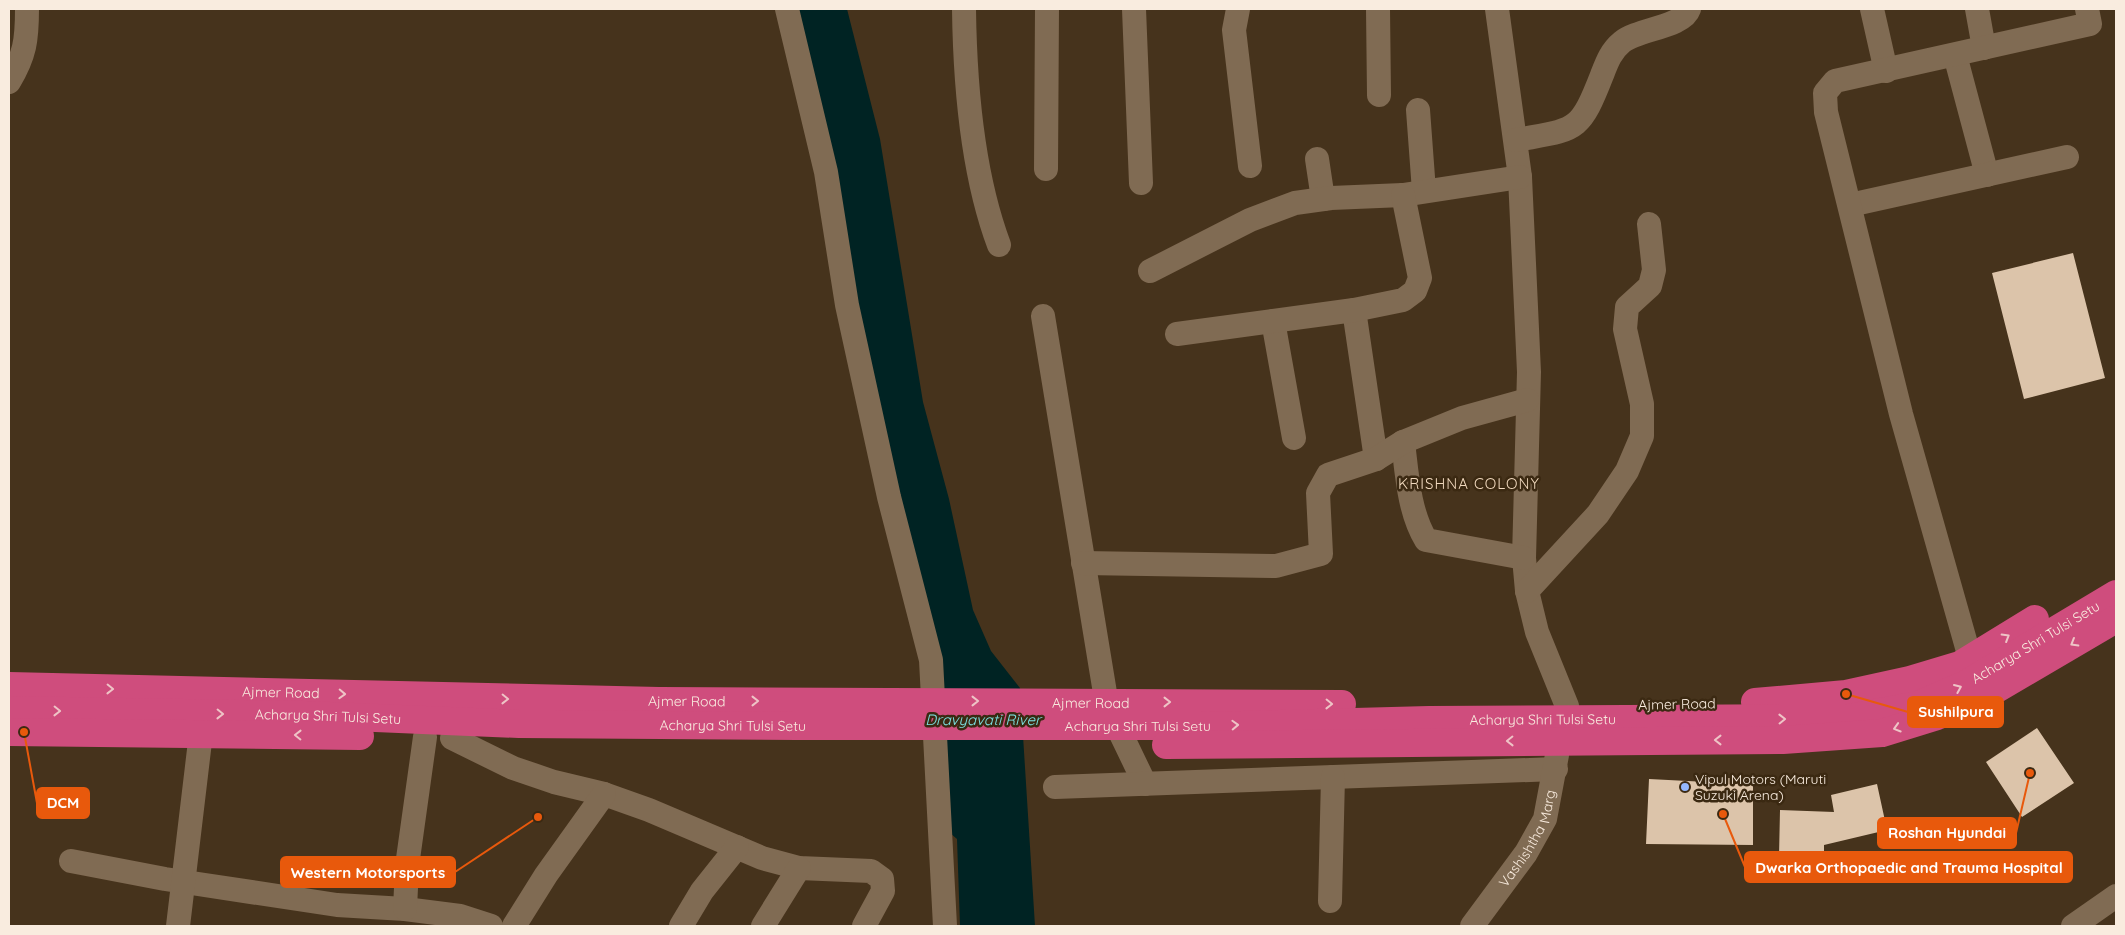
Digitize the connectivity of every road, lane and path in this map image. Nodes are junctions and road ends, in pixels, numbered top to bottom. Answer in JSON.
{"nodes":[{"id":1,"x":26,"y":9,"type":"edge"},
{"id":2,"x":787,"y":9,"type":"edge"},
{"id":3,"x":964,"y":9,"type":"edge"},
{"id":4,"x":1047,"y":9,"type":"edge"},
{"id":5,"x":1134,"y":9,"type":"edge"},
{"id":6,"x":1238,"y":9,"type":"edge"},
{"id":7,"x":1378,"y":9,"type":"edge"},
{"id":8,"x":1498,"y":9,"type":"edge"},
{"id":9,"x":1689,"y":9,"type":"edge"},
{"id":10,"x":1872,"y":9,"type":"edge"},
{"id":11,"x":1976,"y":9,"type":"edge"},
{"id":12,"x":2087,"y":9,"type":"edge"},
{"id":13,"x":1984,"y":48,"type":"junction"},
{"id":14,"x":1955,"y":55,"type":"junction"},
{"id":15,"x":1886,"y":71,"type":"junction"},
{"id":16,"x":9,"y":82,"type":"edge"},
{"id":17,"x":1379,"y":96,"type":"dead end"},
{"id":18,"x":1418,"y":110,"type":"dead end"},
{"id":19,"x":1516,"y":140,"type":"junction"},
{"id":20,"x":2067,"y":157,"type":"dead end"},
{"id":21,"x":1317,"y":159,"type":"dead end"},
{"id":22,"x":1250,"y":166,"type":"dead end"},
{"id":23,"x":1046,"y":169,"type":"dead end"},
{"id":24,"x":1987,"y":175,"type":"junction"},
{"id":25,"x":1520,"y":176,"type":"junction"},
{"id":26,"x":1140,"y":184,"type":"dead end"},
{"id":27,"x":1413,"y":193,"type":"junction"},
{"id":28,"x":1323,"y":199,"type":"junction"},
{"id":29,"x":1850,"y":205,"type":"junction"},
{"id":30,"x":1649,"y":224,"type":"dead end"},
{"id":31,"x":999,"y":245,"type":"dead end"},
{"id":32,"x":1150,"y":271,"type":"dead end"},
{"id":33,"x":1354,"y":310,"type":"junction"},
{"id":34,"x":1043,"y":316,"type":"dead end"},
{"id":35,"x":1272,"y":321,"type":"junction"},
{"id":36,"x":1177,"y":334,"type":"dead end"},
{"id":37,"x":1528,"y":400,"type":"junction"},
{"id":38,"x":1294,"y":438,"type":"dead end"},
{"id":39,"x":1403,"y":442,"type":"junction"},
{"id":40,"x":1376,"y":459,"type":"junction"},
{"id":41,"x":1524,"y":558,"type":"junction"},
{"id":42,"x":1083,"y":563,"type":"junction"},
{"id":43,"x":2116,"y":574,"type":"edge"},
{"id":44,"x":1527,"y":591,"type":"junction"},
{"id":45,"x":2116,"y":594,"type":"edge"},
{"id":46,"x":2116,"y":619,"type":"edge"},
{"id":47,"x":1970,"y":658,"type":"junction"},
{"id":48,"x":9,"y":686,"type":"edge"},
{"id":49,"x":1567,"y":706,"type":"junction"},
{"id":50,"x":9,"y":710,"type":"edge"},
{"id":51,"x":9,"y":732,"type":"edge"},
{"id":52,"x":201,"y":733,"type":"junction"},
{"id":53,"x":438,"y":738,"type":"junction"},
{"id":54,"x":1558,"y":740,"type":"junction"},
{"id":55,"x":1556,"y":769,"type":"junction"},
{"id":56,"x":1333,"y":777,"type":"junction"},
{"id":57,"x":1146,"y":784,"type":"junction"},
{"id":58,"x":1055,"y":787,"type":"dead end"},
{"id":59,"x":604,"y":794,"type":"junction"},
{"id":60,"x":737,"y":848,"type":"junction"},
{"id":61,"x":71,"y":861,"type":"dead end"},
{"id":62,"x":799,"y":868,"type":"junction"},
{"id":63,"x":182,"y":882,"type":"junction"},
{"id":64,"x":2116,"y":896,"type":"edge"},
{"id":65,"x":1330,"y":901,"type":"dead end"},
{"id":66,"x":405,"y":909,"type":"junction"},
{"id":67,"x":178,"y":926,"type":"edge"},
{"id":68,"x":491,"y":926,"type":"edge"},
{"id":69,"x":514,"y":926,"type":"edge"},
{"id":70,"x":681,"y":926,"type":"edge"},
{"id":71,"x":763,"y":926,"type":"edge"},
{"id":72,"x":864,"y":926,"type":"edge"},
{"id":73,"x":946,"y":926,"type":"edge"},
{"id":74,"x":1472,"y":926,"type":"edge"},
{"id":75,"x":2073,"y":926,"type":"edge"}],
"edges":[{"from":1,"to":16,"type":"street"},
{"from":2,"to":73,"type":"street"},
{"from":3,"to":31,"type":"street"},
{"from":4,"to":23,"type":"street"},
{"from":5,"to":26,"type":"street"},
{"from":6,"to":22,"type":"street"},
{"from":7,"to":17,"type":"street"},
{"from":8,"to":19,"type":"street"},
{"from":9,"to":19,"type":"street"},
{"from":10,"to":15,"type":"street"},
{"from":11,"to":13,"type":"street"},
{"from":12,"to":13,"type":"street"},
{"from":13,"to":14,"type":"street"},
{"from":14,"to":15,"type":"street"},
{"from":14,"to":24,"type":"street"},
{"from":15,"to":29,"type":"street"},
{"from":18,"to":27,"type":"street"},
{"from":19,"to":25,"type":"street"},
{"from":20,"to":24,"type":"street"},
{"from":21,"to":28,"type":"street"},
{"from":24,"to":29,"type":"street"},
{"from":25,"to":27,"type":"street"},
{"from":25,"to":37,"type":"street"},
{"from":27,"to":28,"type":"street"},
{"from":27,"to":33,"type":"street"},
{"from":28,"to":32,"type":"street"},
{"from":29,"to":47,"type":"street"},
{"from":30,"to":44,"type":"street"},
{"from":33,"to":35,"type":"street"},
{"from":33,"to":40,"type":"street"},
{"from":34,"to":42,"type":"street"},
{"from":35,"to":36,"type":"street"},
{"from":35,"to":38,"type":"street"},
{"from":37,"to":39,"type":"street"},
{"from":37,"to":41,"type":"street"},
{"from":39,"to":40,"type":"street"},
{"from":39,"to":41,"type":"street"},
{"from":40,"to":42,"type":"street"},
{"from":41,"to":44,"type":"street"},
{"from":42,"to":57,"type":"street"},
{"from":47,"to":43,"type":"highway","name":"Ajmer Road","one_way":true},
{"from":44,"to":49,"type":"street"},
{"from":50,"to":45,"type":"highway","name":"Acharya Shri Tulsi Setu","one_way":true},
{"from":46,"to":54,"type":"highway","one_way":true},
{"from":47,"to":49,"type":"highway","name":"Ajmer Road"},
{"from":48,"to":49,"type":"highway","name":"Ajmer Road","one_way":true},
{"from":51,"to":52,"type":"highway"},
{"from":53,"to":52,"type":"highway","one_way":true},
{"from":52,"to":63,"type":"street"},
{"from":54,"to":53,"type":"highway","one_way":true},
{"from":53,"to":59,"type":"street"},
{"from":53,"to":66,"type":"street"},
{"from":54,"to":55,"type":"street","name":"Vashishtha Marg"},
{"from":55,"to":56,"type":"street"},
{"from":55,"to":74,"type":"street","name":"Vashishtha Marg"},
{"from":56,"to":57,"type":"street"},
{"from":56,"to":65,"type":"street"},
{"from":57,"to":58,"type":"street"},
{"from":59,"to":60,"type":"street"},
{"from":59,"to":69,"type":"street"},
{"from":60,"to":62,"type":"street"},
{"from":60,"to":70,"type":"street"},
{"from":61,"to":63,"type":"street"},
{"from":62,"to":71,"type":"street"},
{"from":62,"to":72,"type":"street"},
{"from":63,"to":66,"type":"street"},
{"from":63,"to":67,"type":"street"},
{"from":64,"to":75,"type":"street"},
{"from":66,"to":68,"type":"street"}]}
